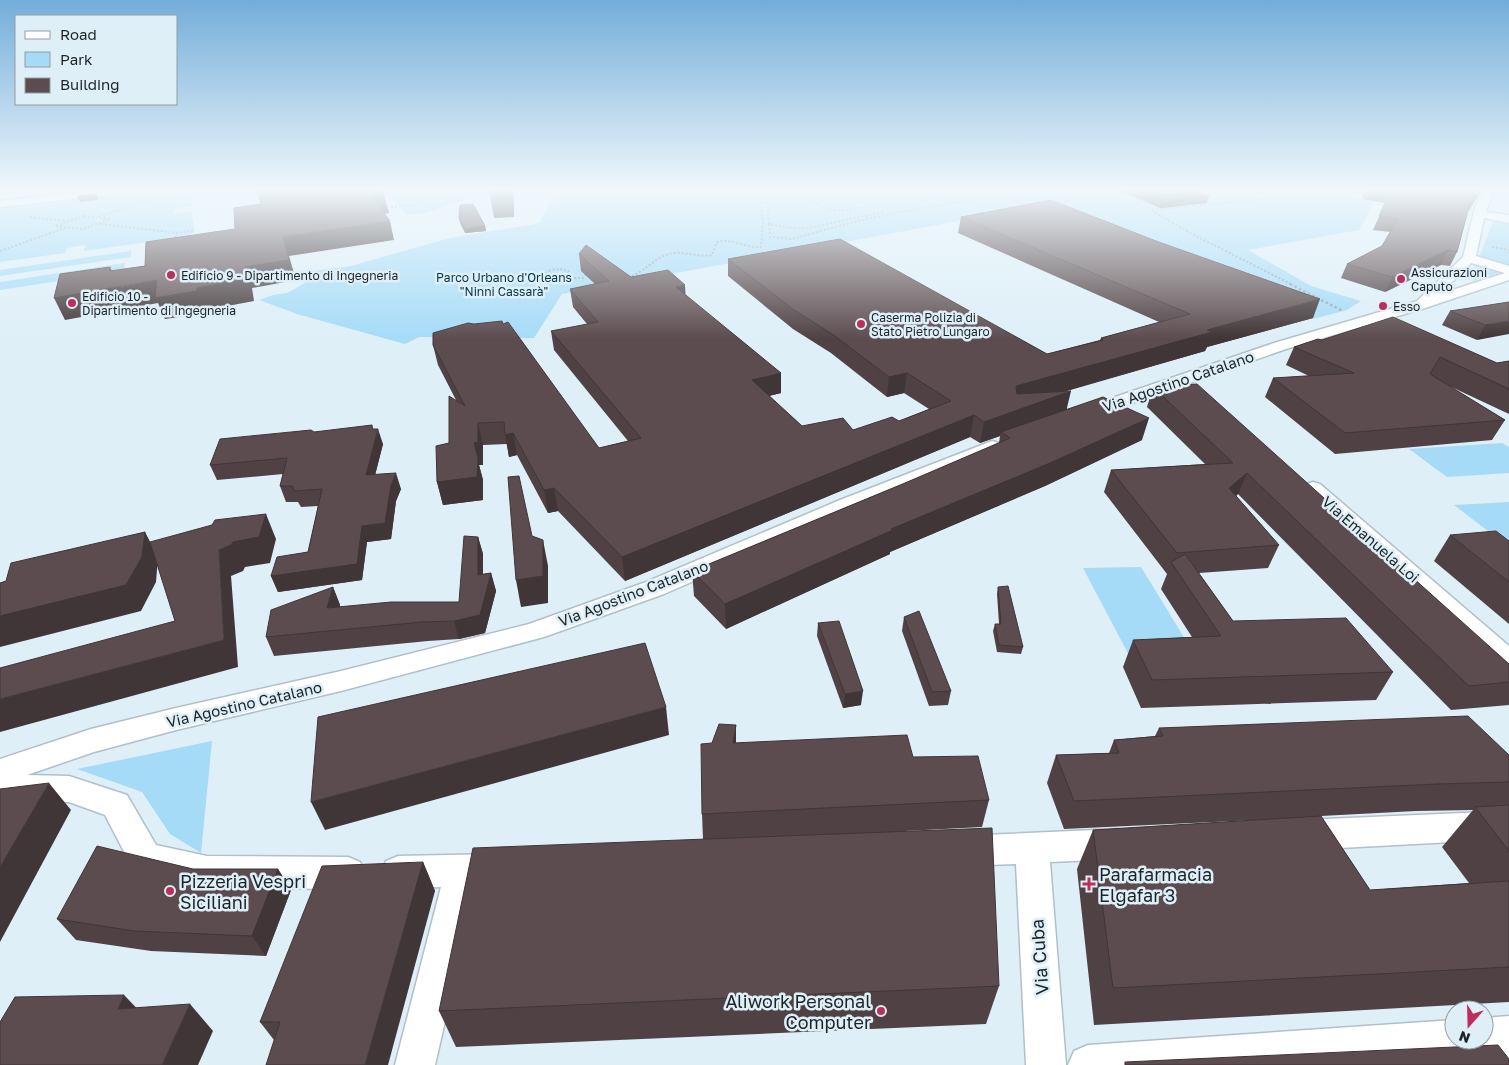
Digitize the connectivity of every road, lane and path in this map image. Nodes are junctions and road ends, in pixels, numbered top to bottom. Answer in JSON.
{"nodes":[{"id":1,"x":32,"y":240,"type":"edge"},
{"id":2,"x":762,"y":240,"type":"edge"},
{"id":3,"x":1203,"y":240,"type":"edge"},
{"id":4,"x":1474,"y":240,"type":"edge"},
{"id":5,"x":1496,"y":248,"type":"dead end"},
{"id":6,"x":1509,"y":250,"type":"edge"},
{"id":7,"x":0,"y":251,"type":"edge"},
{"id":8,"x":1470,"y":258,"type":"junction"},
{"id":9,"x":588,"y":270,"type":"edge"},
{"id":10,"x":1509,"y":270,"type":"edge"},
{"id":11,"x":1509,"y":276,"type":"edge"},
{"id":12,"x":621,"y":277,"type":"edge"},
{"id":13,"x":566,"y":278,"type":"junction"},
{"id":14,"x":1420,"y":305,"type":"junction"},
{"id":15,"x":1350,"y":314,"type":"dead end"},
{"id":16,"x":1070,"y":418,"type":"edge"},
{"id":17,"x":1016,"y":438,"type":"edge"},
{"id":18,"x":1298,"y":476,"type":"edge"},
{"id":19,"x":1509,"y":661,"type":"edge"},
{"id":20,"x":0,"y":772,"type":"edge"},
{"id":21,"x":0,"y":788,"type":"edge"},
{"id":22,"x":1509,"y":825,"type":"edge"},
{"id":23,"x":1270,"y":837,"type":"edge"},
{"id":24,"x":1151,"y":842,"type":"edge"},
{"id":25,"x":1032,"y":848,"type":"junction"},
{"id":26,"x":932,"y":852,"type":"edge"},
{"id":27,"x":532,"y":868,"type":"edge"},
{"id":28,"x":462,"y":871,"type":"junction"},
{"id":29,"x":1509,"y":1036,"type":"edge"},
{"id":30,"x":1494,"y":1038,"type":"edge"},
{"id":31,"x":1444,"y":1041,"type":"edge"},
{"id":32,"x":1492,"y":1050,"type":"edge"},
{"id":33,"x":415,"y":1065,"type":"edge"},
{"id":34,"x":1046,"y":1065,"type":"edge"},
{"id":35,"x":1088,"y":1065,"type":"edge"},
{"id":36,"x":1502,"y":1065,"type":"edge"}],
"edges":[{"from":1,"to":7,"type":"path"},
{"from":2,"to":12,"type":"path"},
{"from":3,"to":15,"type":"path"},
{"from":4,"to":8,"type":"street"},
{"from":5,"to":6,"type":"path"},
{"from":8,"to":10,"type":"street"},
{"from":8,"to":14,"type":"street"},
{"from":9,"to":13,"type":"path"},
{"from":11,"to":14,"type":"street","name":"Via Agostino Catalano"},
{"from":13,"to":13,"type":"path"},
{"from":14,"to":16,"type":"street","name":"Via Agostino Catalano"},
{"from":17,"to":20,"type":"street","name":"Via Agostino Catalano"},
{"from":18,"to":19,"type":"street","name":"Via Emanuela Loi"},
{"from":21,"to":28,"type":"street"},
{"from":22,"to":23,"type":"street"},
{"from":24,"to":25,"type":"street"},
{"from":25,"to":26,"type":"street"},
{"from":25,"to":34,"type":"street","name":"Via Cuba"},
{"from":27,"to":28,"type":"street"},
{"from":28,"to":33,"type":"street"},
{"from":29,"to":30,"type":"street"},
{"from":31,"to":35,"type":"street"},
{"from":32,"to":36,"type":"street"}]}
